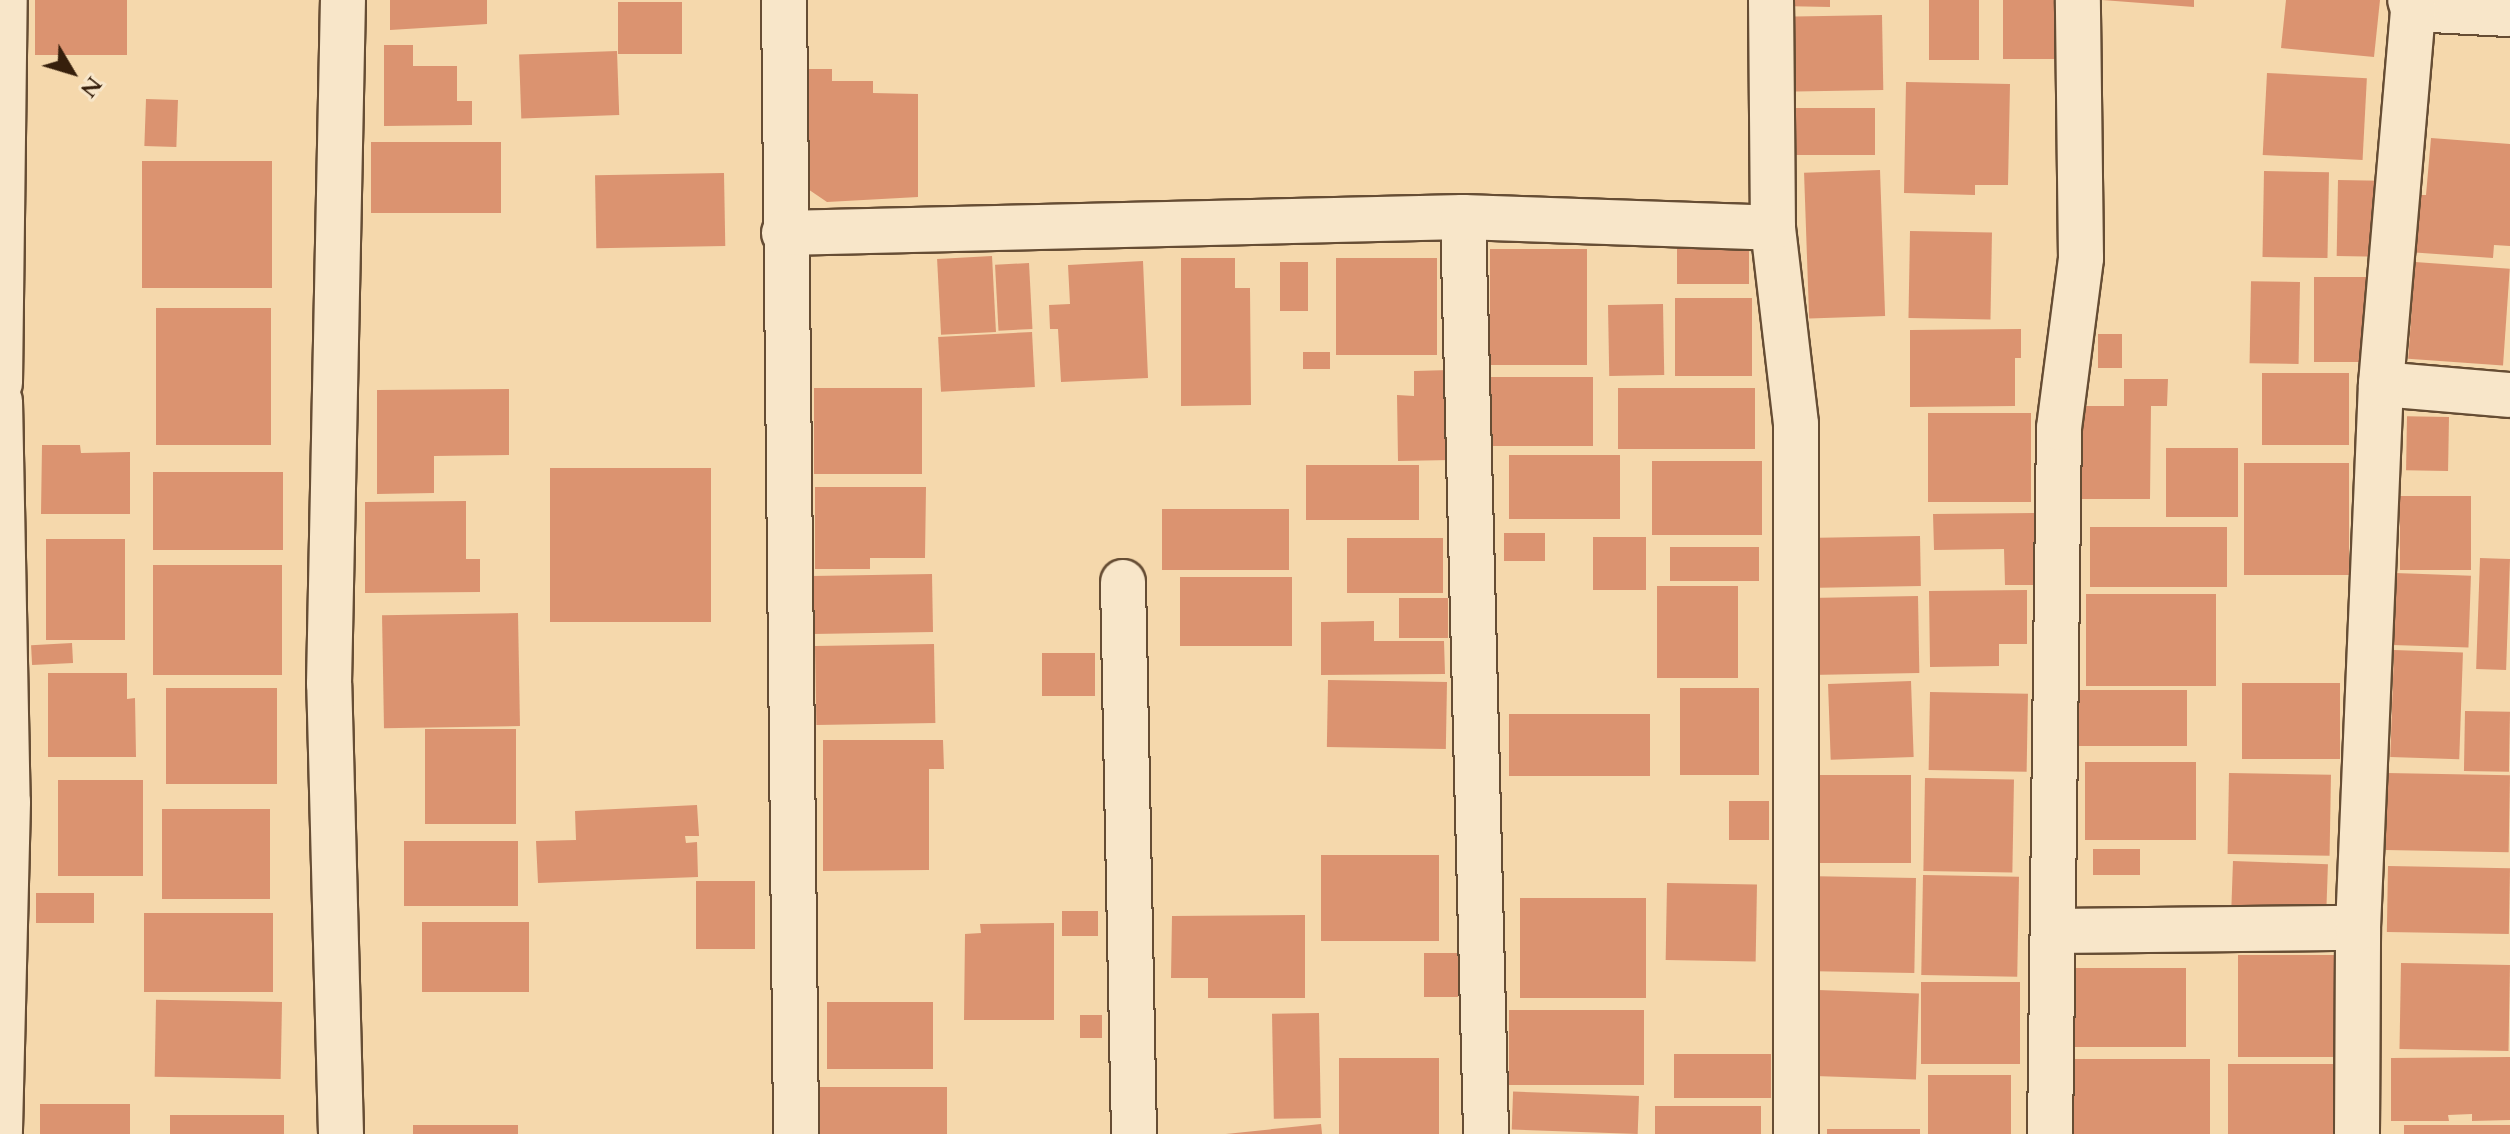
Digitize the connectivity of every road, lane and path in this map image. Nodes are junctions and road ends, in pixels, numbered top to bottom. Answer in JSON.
{"nodes":[{"id":1,"x":5,"y":0,"type":"edge"},
{"id":2,"x":343,"y":0,"type":"edge"},
{"id":3,"x":784,"y":0,"type":"edge"},
{"id":4,"x":1771,"y":0,"type":"edge"},
{"id":5,"x":2078,"y":0,"type":"edge"},
{"id":6,"x":2412,"y":4,"type":"edge"},
{"id":7,"x":2510,"y":14,"type":"edge"},
{"id":8,"x":1463,"y":217,"type":"junction"},
{"id":9,"x":1773,"y":228,"type":"junction"},
{"id":10,"x":784,"y":233,"type":"junction"},
{"id":11,"x":0,"y":383,"type":"edge"},
{"id":12,"x":2381,"y":384,"type":"junction"},
{"id":13,"x":2510,"y":395,"type":"edge"},
{"id":14,"x":0,"y":401,"type":"edge"},
{"id":15,"x":1123,"y":582,"type":"dead end"},
{"id":16,"x":4,"y":802,"type":"edge"},
{"id":17,"x":2358,"y":928,"type":"junction"},
{"id":18,"x":2054,"y":931,"type":"junction"},
{"id":19,"x":0,"y":1134,"type":"edge"},
{"id":20,"x":341,"y":1134,"type":"edge"},
{"id":21,"x":796,"y":1134,"type":"edge"},
{"id":22,"x":1134,"y":1134,"type":"edge"},
{"id":23,"x":1486,"y":1134,"type":"edge"},
{"id":24,"x":1796,"y":1134,"type":"edge"},
{"id":25,"x":2050,"y":1134,"type":"edge"},
{"id":26,"x":2357,"y":1134,"type":"edge"}],
"edges":[{"from":1,"to":11,"type":"street"},
{"from":2,"to":20,"type":"street"},
{"from":3,"to":10,"type":"street"},
{"from":4,"to":9,"type":"street"},
{"from":5,"to":18,"type":"street"},
{"from":6,"to":7,"type":"street"},
{"from":6,"to":12,"type":"street"},
{"from":8,"to":9,"type":"street"},
{"from":8,"to":10,"type":"street"},
{"from":8,"to":23,"type":"street"},
{"from":9,"to":24,"type":"street"},
{"from":10,"to":21,"type":"street"},
{"from":12,"to":13,"type":"street"},
{"from":12,"to":17,"type":"street"},
{"from":14,"to":16,"type":"street"},
{"from":15,"to":22,"type":"street"},
{"from":16,"to":19,"type":"street"},
{"from":17,"to":18,"type":"street"},
{"from":17,"to":26,"type":"street"},
{"from":18,"to":25,"type":"street"}]}
